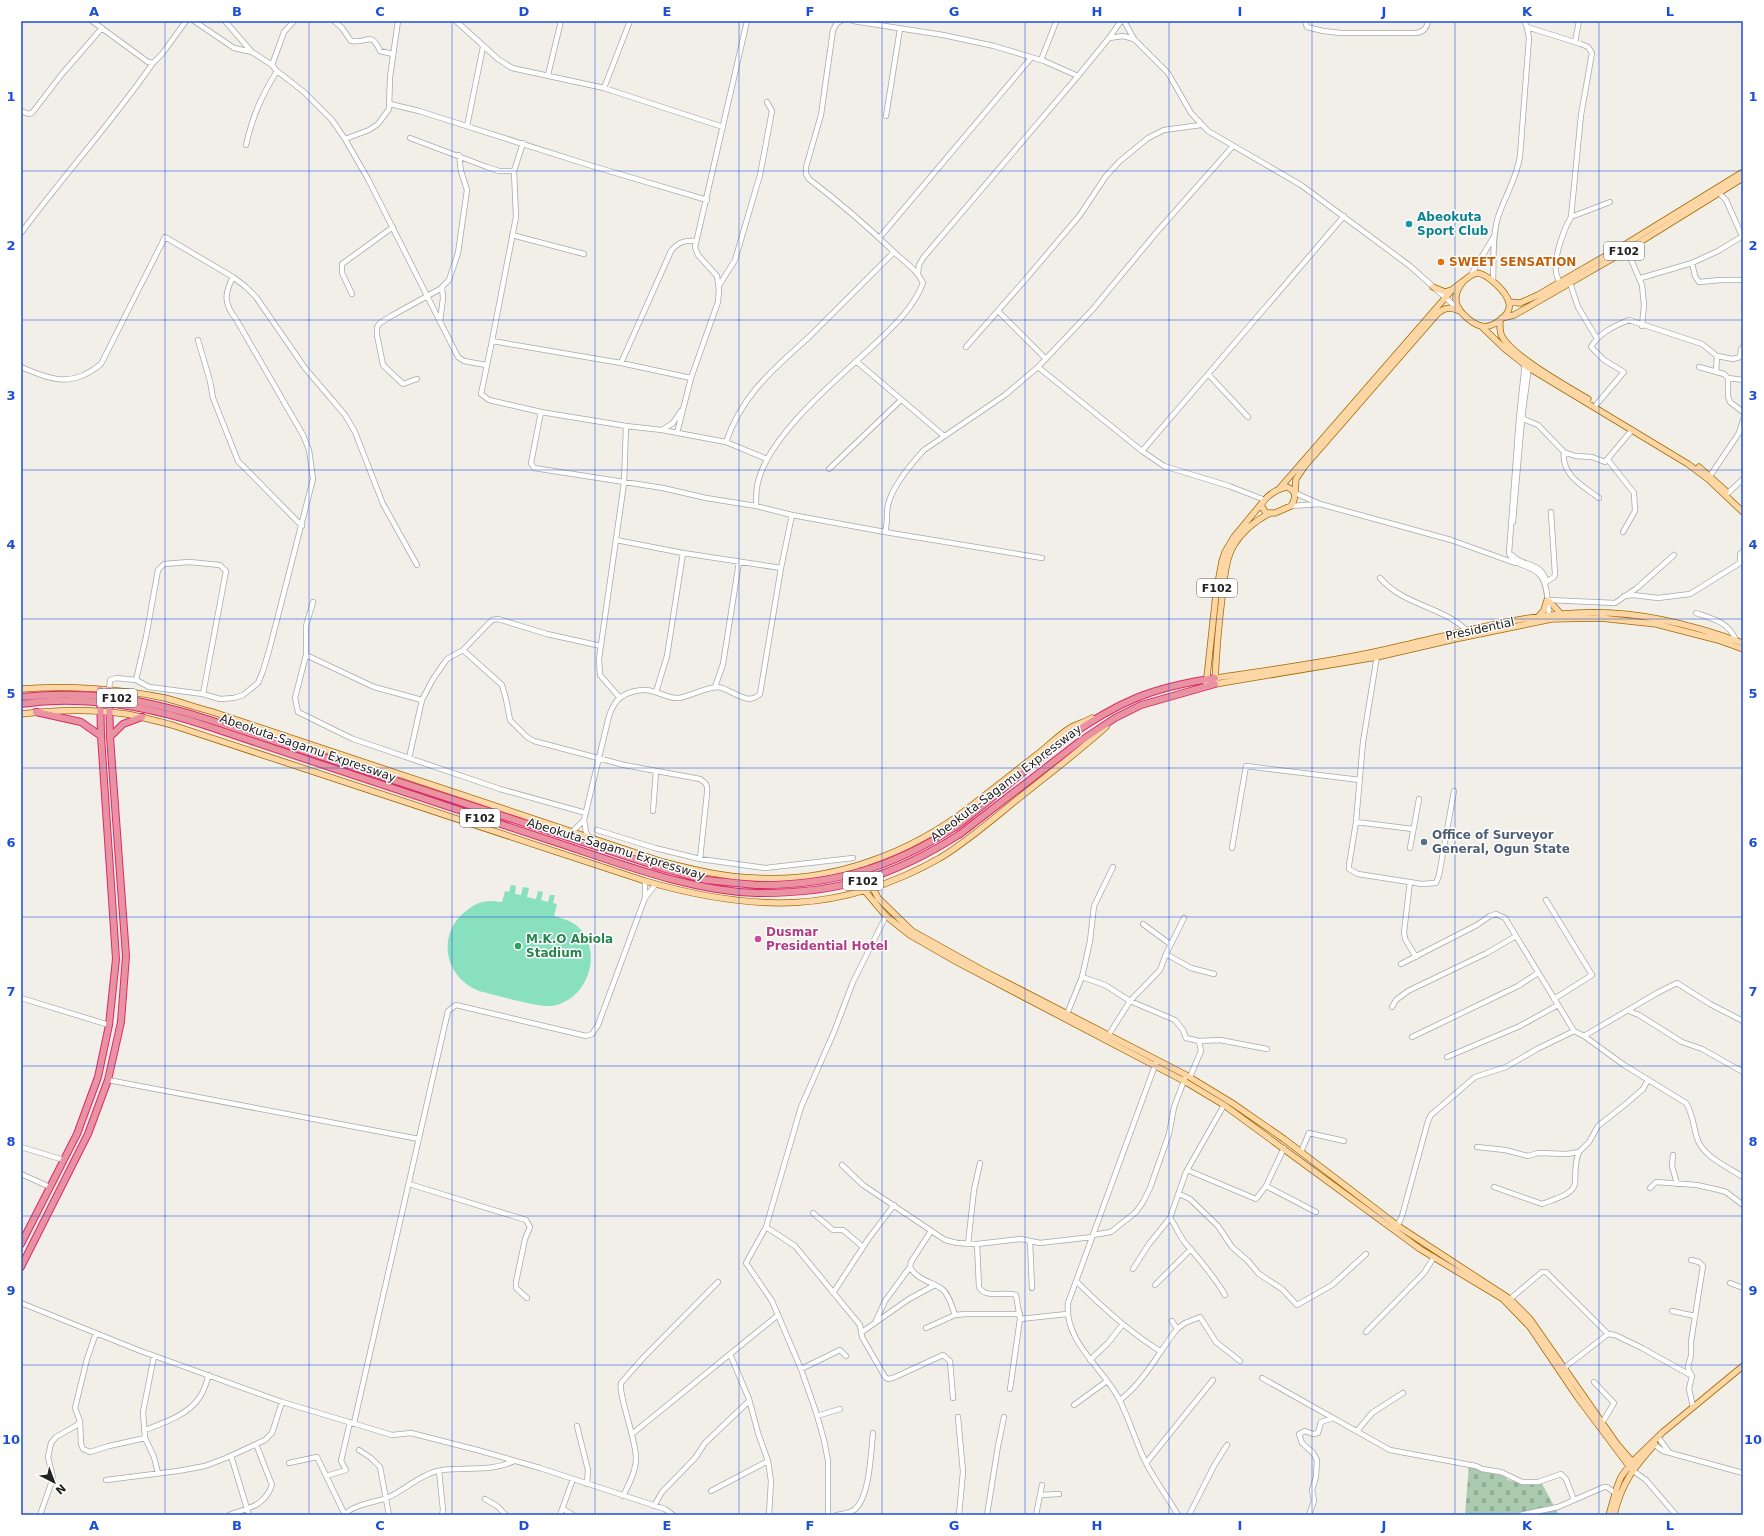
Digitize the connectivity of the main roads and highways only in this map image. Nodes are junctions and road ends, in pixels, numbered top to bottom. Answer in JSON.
{"nodes":[{"id":1,"x":1743,"y":172,"type":"edge"},
{"id":2,"x":1743,"y":178,"type":"edge"},
{"id":3,"x":1462,"y":282,"type":"junction"},
{"id":4,"x":1433,"y":287,"type":"road end"},
{"id":5,"x":1452,"y":290,"type":"junction"},
{"id":6,"x":1509,"y":302,"type":"junction"},
{"id":7,"x":1458,"y":309,"type":"junction"},
{"id":8,"x":1501,"y":319,"type":"junction"},
{"id":9,"x":1481,"y":326,"type":"junction"},
{"id":10,"x":1527,"y":363,"type":"junction"},
{"id":11,"x":1279,"y":489,"type":"junction"},
{"id":12,"x":1295,"y":493,"type":"junction"},
{"id":13,"x":1264,"y":501,"type":"junction"},
{"id":14,"x":1743,"y":507,"type":"edge"},
{"id":15,"x":1743,"y":512,"type":"edge"},
{"id":16,"x":1270,"y":513,"type":"junction"},
{"id":17,"x":1561,"y":614,"type":"junction"},
{"id":18,"x":1537,"y":617,"type":"junction"},
{"id":19,"x":1550,"y":617,"type":"junction"},
{"id":20,"x":1743,"y":643,"type":"edge"},
{"id":21,"x":1743,"y":649,"type":"edge"},
{"id":22,"x":1377,"y":654,"type":"junction"},
{"id":23,"x":1215,"y":681,"type":"junction"},
{"id":24,"x":1206,"y":683,"type":"junction"},
{"id":25,"x":21,"y":689,"type":"edge"},
{"id":26,"x":100,"y":690,"type":"junction"},
{"id":27,"x":109,"y":690,"type":"junction"},
{"id":28,"x":21,"y":697,"type":"edge"},
{"id":29,"x":21,"y":704,"type":"edge"},
{"id":30,"x":1110,"y":710,"type":"junction"},
{"id":31,"x":36,"y":712,"type":"junction"},
{"id":32,"x":100,"y":713,"type":"junction"},
{"id":33,"x":109,"y":713,"type":"junction"},
{"id":34,"x":21,"y":714,"type":"edge"},
{"id":35,"x":142,"y":717,"type":"junction"},
{"id":36,"x":1115,"y":718,"type":"junction"},
{"id":37,"x":208,"y":723,"type":"junction"},
{"id":38,"x":101,"y":736,"type":"junction"},
{"id":39,"x":110,"y":737,"type":"junction"},
{"id":40,"x":413,"y":779,"type":"junction"},
{"id":41,"x":410,"y":786,"type":"junction"},
{"id":42,"x":408,"y":794,"type":"junction"},
{"id":43,"x":405,"y":801,"type":"junction"},
{"id":44,"x":865,"y":864,"type":"junction"},
{"id":45,"x":856,"y":866,"type":"junction"},
{"id":46,"x":873,"y":888,"type":"junction"},
{"id":47,"x":864,"y":890,"type":"junction"},
{"id":48,"x":111,"y":1011,"type":"junction"},
{"id":49,"x":122,"y":1011,"type":"junction"},
{"id":50,"x":1187,"y":1078,"type":"junction"},
{"id":51,"x":1396,"y":1228,"type":"junction"},
{"id":52,"x":21,"y":1244,"type":"edge"},
{"id":53,"x":21,"y":1267,"type":"edge"},
{"id":54,"x":1743,"y":1366,"type":"edge"},
{"id":55,"x":1743,"y":1371,"type":"edge"},
{"id":56,"x":1659,"y":1439,"type":"junction"},
{"id":57,"x":1653,"y":1444,"type":"junction"},
{"id":58,"x":1624,"y":1452,"type":"junction"},
{"id":59,"x":1640,"y":1454,"type":"junction"},
{"id":60,"x":1632,"y":1466,"type":"junction"},
{"id":61,"x":1609,"y":1515,"type":"edge"},
{"id":62,"x":1614,"y":1515,"type":"edge"}],
"edges":[{"from":1,"to":6,"type":"main road","number":"F102"},
{"from":2,"to":8,"type":"main road","number":"F102"},
{"from":3,"to":5,"type":"main road","number":"F102"},
{"from":3,"to":6,"type":"main road","number":"F102"},
{"from":3,"to":7,"type":"main road"},
{"from":4,"to":5,"type":"main road"},
{"from":5,"to":11,"type":"main road","number":"F102"},
{"from":6,"to":8,"type":"main road"},
{"from":7,"to":9,"type":"main road"},
{"from":7,"to":12,"type":"main road"},
{"from":8,"to":9,"type":"main road","number":"F102"},
{"from":8,"to":10,"type":"main road"},
{"from":9,"to":10,"type":"main road"},
{"from":10,"to":14,"type":"main road"},
{"from":10,"to":15,"type":"main road"},
{"from":11,"to":12,"type":"main road"},
{"from":11,"to":13,"type":"main road","number":"F102"},
{"from":12,"to":16,"type":"main road","number":"F102"},
{"from":13,"to":16,"type":"main road"},
{"from":13,"to":24,"type":"main road","number":"F102"},
{"from":16,"to":23,"type":"main road","number":"F102"},
{"from":17,"to":18,"type":"main road"},
{"from":17,"to":19,"type":"main road","name":"Presidential"},
{"from":17,"to":20,"type":"main road","name":"Presidential"},
{"from":18,"to":19,"type":"main road","name":"Presidential"},
{"from":18,"to":22,"type":"main road","name":"Presidential"},
{"from":19,"to":21,"type":"main road"},
{"from":19,"to":22,"type":"main road"},
{"from":22,"to":23,"type":"main road"},
{"from":23,"to":24,"type":"highway","name":"Abeokuta-Sagamu Expressway","number":"F102"},
{"from":24,"to":30,"type":"highway","name":"Abeokuta-Sagamu Expressway","number":"F102"},
{"from":24,"to":36,"type":"highway","name":"Abeokuta-Sagamu Expressway","number":"F102"},
{"from":25,"to":26,"type":"main road"},
{"from":26,"to":27,"type":"main road"},
{"from":26,"to":32,"type":"highway"},
{"from":27,"to":33,"type":"highway"},
{"from":27,"to":40,"type":"main road"},
{"from":28,"to":37,"type":"highway","name":"Abeokuta-Sagamu Expressway","number":"F102","bridge":true},
{"from":29,"to":37,"type":"highway","name":"Abeokuta-Sagamu Expressway","number":"F102","bridge":true},
{"from":30,"to":41,"type":"highway","name":"Abeokuta-Sagamu Expressway","number":"F102","bridge":true},
{"from":30,"to":44,"type":"main road"},
{"from":31,"to":32,"type":"main road"},
{"from":31,"to":34,"type":"main road"},
{"from":31,"to":38,"type":"highway"},
{"from":32,"to":33,"type":"main road"},
{"from":32,"to":38,"type":"highway"},
{"from":33,"to":35,"type":"main road"},
{"from":33,"to":39,"type":"highway"},
{"from":35,"to":39,"type":"highway"},
{"from":35,"to":43,"type":"main road"},
{"from":36,"to":42,"type":"highway","name":"Abeokuta-Sagamu Expressway","number":"F102","bridge":true},
{"from":36,"to":46,"type":"main road"},
{"from":37,"to":41,"type":"highway","name":"Abeokuta-Sagamu Expressway","number":"F102"},
{"from":37,"to":42,"type":"highway","name":"Abeokuta-Sagamu Expressway","number":"F102"},
{"from":38,"to":48,"type":"highway"},
{"from":39,"to":49,"type":"highway"},
{"from":40,"to":41,"type":"highway"},
{"from":40,"to":45,"type":"main road"},
{"from":42,"to":43,"type":"highway"},
{"from":43,"to":47,"type":"main road"},
{"from":44,"to":45,"type":"main road"},
{"from":44,"to":46,"type":"main road"},
{"from":45,"to":47,"type":"main road"},
{"from":46,"to":47,"type":"main road"},
{"from":46,"to":50,"type":"main road"},
{"from":47,"to":50,"type":"main road"},
{"from":48,"to":49,"type":"highway"},
{"from":48,"to":52,"type":"highway"},
{"from":49,"to":53,"type":"highway"},
{"from":50,"to":51,"type":"main road"},
{"from":50,"to":51,"type":"main road"},
{"from":51,"to":58,"type":"main road"},
{"from":51,"to":60,"type":"main road"},
{"from":54,"to":56,"type":"main road"},
{"from":55,"to":56,"type":"main road"},
{"from":56,"to":57,"type":"main road"},
{"from":57,"to":59,"type":"main road"},
{"from":57,"to":60,"type":"main road"},
{"from":58,"to":59,"type":"main road"},
{"from":58,"to":60,"type":"main road"},
{"from":59,"to":60,"type":"main road"},
{"from":60,"to":61,"type":"main road"},
{"from":60,"to":62,"type":"main road"}]}
